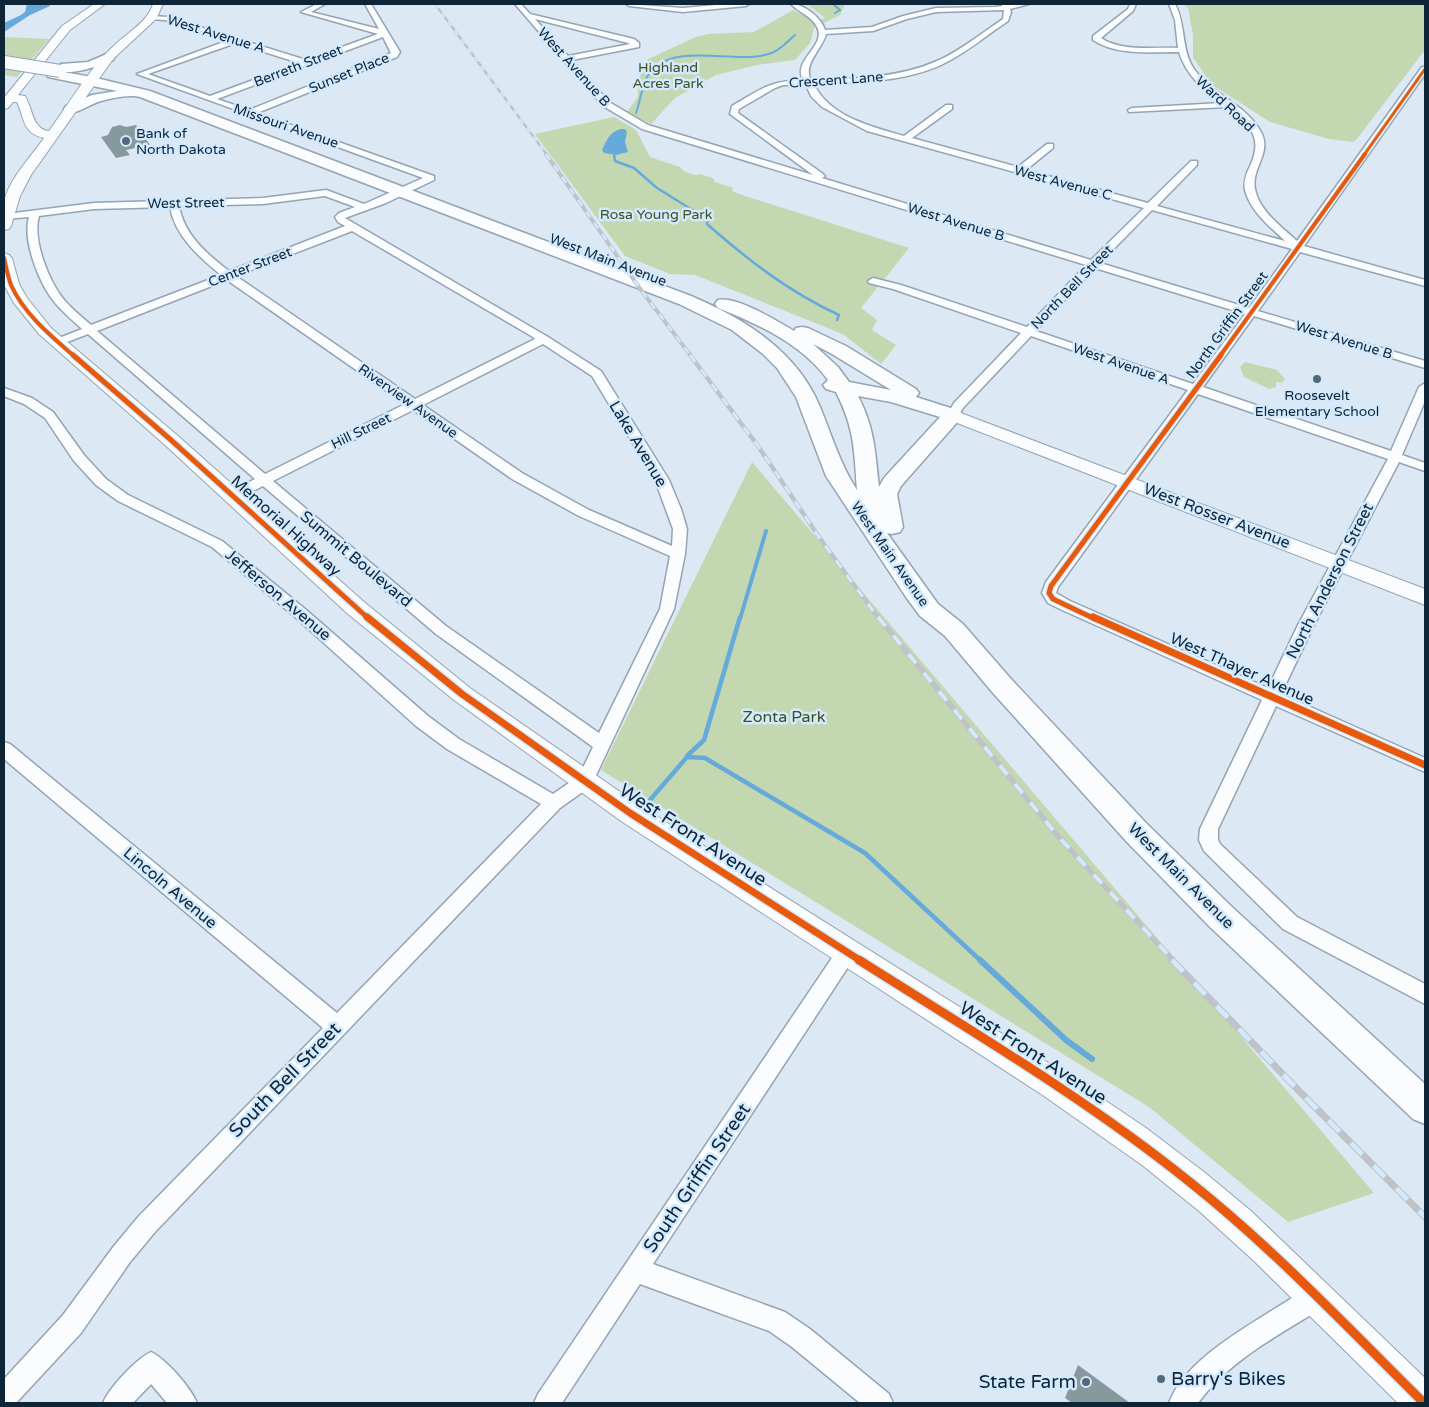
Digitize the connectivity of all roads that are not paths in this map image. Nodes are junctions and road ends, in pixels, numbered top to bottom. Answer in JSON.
{"nodes":[{"id":1,"x":100,"y":4,"type":"edge"},
{"id":2,"x":158,"y":4,"type":"edge"},
{"id":3,"x":322,"y":4,"type":"edge"},
{"id":4,"x":368,"y":4,"type":"edge"},
{"id":5,"x":518,"y":4,"type":"edge"},
{"id":6,"x":629,"y":4,"type":"edge"},
{"id":7,"x":746,"y":4,"type":"edge"},
{"id":8,"x":794,"y":4,"type":"edge"},
{"id":9,"x":1026,"y":4,"type":"edge"},
{"id":10,"x":1134,"y":4,"type":"edge"},
{"id":11,"x":1172,"y":4,"type":"edge"},
{"id":12,"x":1005,"y":5,"type":"edge"},
{"id":13,"x":527,"y":15,"type":"junction"},
{"id":14,"x":152,"y":18,"type":"junction"},
{"id":15,"x":823,"y":32,"type":"junction"},
{"id":16,"x":386,"y":33,"type":"junction"},
{"id":17,"x":237,"y":40,"type":"junction"},
{"id":18,"x":1182,"y":50,"type":"junction"},
{"id":19,"x":108,"y":57,"type":"junction"},
{"id":20,"x":566,"y":59,"type":"junction"},
{"id":21,"x":308,"y":62,"type":"junction"},
{"id":22,"x":7,"y":66,"type":"edge"},
{"id":23,"x":1425,"y":69,"type":"edge"},
{"id":24,"x":60,"y":72,"type":"junction"},
{"id":25,"x":93,"y":78,"type":"junction"},
{"id":26,"x":809,"y":83,"type":"junction"},
{"id":27,"x":1421,"y":83,"type":"edge"},
{"id":28,"x":145,"y":94,"type":"junction"},
{"id":29,"x":80,"y":96,"type":"junction"},
{"id":30,"x":210,"y":99,"type":"junction"},
{"id":31,"x":7,"y":102,"type":"edge"},
{"id":32,"x":1227,"y":105,"type":"junction"},
{"id":33,"x":949,"y":107,"type":"dead end"},
{"id":34,"x":71,"y":109,"type":"junction"},
{"id":35,"x":1132,"y":110,"type":"dead end"},
{"id":36,"x":249,"y":113,"type":"junction"},
{"id":37,"x":52,"y":135,"type":"junction"},
{"id":38,"x":904,"y":140,"type":"junction"},
{"id":39,"x":1050,"y":146,"type":"dead end"},
{"id":40,"x":1194,"y":163,"type":"dead end"},
{"id":41,"x":1019,"y":171,"type":"junction"},
{"id":42,"x":829,"y":184,"type":"junction"},
{"id":43,"x":408,"y":190,"type":"junction"},
{"id":44,"x":174,"y":204,"type":"junction"},
{"id":45,"x":363,"y":207,"type":"junction"},
{"id":46,"x":1151,"y":207,"type":"junction"},
{"id":47,"x":35,"y":213,"type":"junction"},
{"id":48,"x":5,"y":222,"type":"edge"},
{"id":49,"x":352,"y":227,"type":"junction"},
{"id":50,"x":1298,"y":248,"type":"junction"},
{"id":51,"x":4,"y":258,"type":"edge"},
{"id":52,"x":1093,"y":264,"type":"junction"},
{"id":53,"x":229,"y":276,"type":"junction"},
{"id":54,"x":873,"y":280,"type":"dead end"},
{"id":55,"x":1425,"y":283,"type":"edge"},
{"id":56,"x":1252,"y":312,"type":"junction"},
{"id":57,"x":753,"y":314,"type":"junction"},
{"id":58,"x":719,"y":315,"type":"junction"},
{"id":59,"x":89,"y":330,"type":"junction"},
{"id":60,"x":1029,"y":332,"type":"junction"},
{"id":61,"x":544,"y":339,"type":"junction"},
{"id":62,"x":58,"y":342,"type":"junction"},
{"id":63,"x":1425,"y":365,"type":"edge"},
{"id":64,"x":1425,"y":387,"type":"edge"},
{"id":65,"x":844,"y":388,"type":"junction"},
{"id":66,"x":1196,"y":389,"type":"junction"},
{"id":67,"x":4,"y":392,"type":"edge"},
{"id":68,"x":414,"y":406,"type":"junction"},
{"id":69,"x":949,"y":413,"type":"junction"},
{"id":70,"x":1394,"y":457,"type":"junction"},
{"id":71,"x":1425,"y":467,"type":"edge"},
{"id":72,"x":263,"y":481,"type":"junction"},
{"id":73,"x":1128,"y":482,"type":"junction"},
{"id":74,"x":232,"y":496,"type":"junction"},
{"id":75,"x":678,"y":554,"type":"junction"},
{"id":76,"x":1339,"y":563,"type":"junction"},
{"id":77,"x":930,"y":592,"type":"junction"},
{"id":78,"x":1049,"y":596,"type":"joint"},
{"id":79,"x":1425,"y":597,"type":"edge"},
{"id":80,"x":954,"y":630,"type":"junction"},
{"id":81,"x":1272,"y":697,"type":"junction"},
{"id":82,"x":602,"y":744,"type":"junction"},
{"id":83,"x":4,"y":749,"type":"edge"},
{"id":84,"x":1425,"y":765,"type":"edge"},
{"id":85,"x":585,"y":782,"type":"junction"},
{"id":86,"x":554,"y":803,"type":"junction"},
{"id":87,"x":1209,"y":829,"type":"joint"},
{"id":88,"x":847,"y":952,"type":"junction"},
{"id":89,"x":1425,"y":994,"type":"edge"},
{"id":90,"x":336,"y":1026,"type":"junction"},
{"id":91,"x":1425,"y":1107,"type":"edge"},
{"id":92,"x":636,"y":1270,"type":"junction"},
{"id":93,"x":1316,"y":1298,"type":"junction"},
{"id":94,"x":4,"y":1397,"type":"edge"},
{"id":95,"x":116,"y":1403,"type":"edge"},
{"id":96,"x":184,"y":1403,"type":"edge"},
{"id":97,"x":547,"y":1403,"type":"edge"},
{"id":98,"x":880,"y":1403,"type":"edge"},
{"id":99,"x":1182,"y":1403,"type":"edge"},
{"id":100,"x":1424,"y":1403,"type":"edge"}],
"edges":[{"from":1,"to":31,"type":"street"},
{"from":2,"to":14,"type":"street"},
{"from":3,"to":16,"type":"street"},
{"from":4,"to":16,"type":"street","name":"Sunset Place"},
{"from":5,"to":13,"type":"street"},
{"from":6,"to":7,"type":"street"},
{"from":8,"to":15,"type":"street"},
{"from":9,"to":12,"type":"street"},
{"from":10,"to":18,"type":"street"},
{"from":11,"to":18,"type":"street","name":"Ward Road"},
{"from":12,"to":15,"type":"street"},
{"from":12,"to":26,"type":"street","name":"Crescent Lane"},
{"from":13,"to":20,"type":"street","name":"West Avenue B"},
{"from":13,"to":20,"type":"street"},
{"from":14,"to":17,"type":"street","name":"West Avenue A"},
{"from":14,"to":19,"type":"street"},
{"from":15,"to":26,"type":"street"},
{"from":16,"to":21,"type":"street","name":"Berreth Street"},
{"from":16,"to":36,"type":"street","name":"Sunset Place"},
{"from":17,"to":21,"type":"street","name":"West Avenue A"},
{"from":17,"to":30,"type":"street","name":"Missouri Avenue"},
{"from":18,"to":32,"type":"street","name":"Ward Road"},
{"from":19,"to":24,"type":"main road"},
{"from":19,"to":25,"type":"street"},
{"from":20,"to":42,"type":"street","name":"West Avenue B"},
{"from":21,"to":30,"type":"street","name":"Berreth Street"},
{"from":22,"to":24,"type":"main road"},
{"from":22,"to":24,"type":"main road","bridge":true},
{"from":23,"to":27,"type":"street","name":"North Griffin Street"},
{"from":24,"to":25,"type":"main road"},
{"from":24,"to":29,"type":"main road"},
{"from":25,"to":28,"type":"main road","name":"West Main Avenue"},
{"from":25,"to":29,"type":"street"},
{"from":25,"to":43,"type":"main road","name":"West Main Avenue"},
{"from":26,"to":38,"type":"street","name":"West Avenue C"},
{"from":26,"to":42,"type":"street","name":"Crescent Lane"},
{"from":27,"to":50,"type":"street","name":"North Griffin Street"},
{"from":28,"to":34,"type":"main road"},
{"from":28,"to":43,"type":"main road","name":"West Main Avenue"},
{"from":29,"to":34,"type":"street"},
{"from":30,"to":36,"type":"street","name":"Missouri Avenue"},
{"from":31,"to":37,"type":"street"},
{"from":32,"to":35,"type":"street"},
{"from":32,"to":50,"type":"street","name":"Ward Road"},
{"from":33,"to":38,"type":"street"},
{"from":34,"to":37,"type":"street"},
{"from":36,"to":43,"type":"street","name":"Missouri Avenue"},
{"from":37,"to":48,"type":"street"},
{"from":38,"to":41,"type":"street","name":"West Avenue C"},
{"from":39,"to":41,"type":"street"},
{"from":40,"to":46,"type":"street","name":"North Bell Street"},
{"from":41,"to":46,"type":"street","name":"West Avenue C"},
{"from":42,"to":52,"type":"street","name":"West Avenue B"},
{"from":43,"to":45,"type":"street"},
{"from":43,"to":57,"type":"main road","name":"West Main Avenue"},
{"from":43,"to":58,"type":"main road","name":"West Main Avenue"},
{"from":44,"to":45,"type":"street","name":"West Street"},
{"from":44,"to":47,"type":"street","name":"West Street"},
{"from":44,"to":53,"type":"street","name":"Riverview Avenue"},
{"from":45,"to":49,"type":"street"},
{"from":46,"to":50,"type":"street","name":"West Avenue C"},
{"from":46,"to":52,"type":"street","name":"North Bell Street"},
{"from":47,"to":48,"type":"street","name":"West Street"},
{"from":47,"to":59,"type":"street","name":"Summit Boulevard"},
{"from":49,"to":53,"type":"street","name":"Center Street"},
{"from":49,"to":61,"type":"street","name":"Lake Avenue"},
{"from":50,"to":55,"type":"street","name":"West Avenue C"},
{"from":50,"to":56,"type":"street","name":"North Griffin Street"},
{"from":51,"to":62,"type":"street","name":"Memorial Highway"},
{"from":52,"to":56,"type":"street","name":"West Avenue B"},
{"from":52,"to":60,"type":"street","name":"North Bell Street"},
{"from":53,"to":59,"type":"street","name":"Center Street"},
{"from":53,"to":68,"type":"street","name":"Riverview Avenue"},
{"from":54,"to":60,"type":"street","name":"West Avenue A"},
{"from":56,"to":63,"type":"street","name":"West Avenue B"},
{"from":56,"to":66,"type":"street","name":"North Griffin Street"},
{"from":57,"to":65,"type":"main road","name":"West Main Avenue"},
{"from":57,"to":69,"type":"main road"},
{"from":58,"to":65,"type":"main road"},
{"from":58,"to":80,"type":"main road","name":"West Main Avenue"},
{"from":59,"to":62,"type":"street","name":"Center Street"},
{"from":59,"to":72,"type":"street","name":"Summit Boulevard"},
{"from":60,"to":66,"type":"street","name":"West Avenue A"},
{"from":60,"to":69,"type":"street","name":"North Bell Street"},
{"from":61,"to":68,"type":"street","name":"Hill Street"},
{"from":61,"to":75,"type":"street","name":"Lake Avenue"},
{"from":62,"to":74,"type":"street","name":"Memorial Highway"},
{"from":64,"to":70,"type":"street","name":"North Anderson Street"},
{"from":65,"to":69,"type":"main road"},
{"from":65,"to":77,"type":"main road","name":"West Main Avenue"},
{"from":66,"to":70,"type":"street","name":"West Avenue A"},
{"from":66,"to":73,"type":"street","name":"North Griffin Street"},
{"from":67,"to":86,"type":"street","name":"Jefferson Avenue"},
{"from":68,"to":72,"type":"street","name":"Hill Street"},
{"from":68,"to":75,"type":"street","name":"Riverview Avenue"},
{"from":69,"to":73,"type":"street","name":"West Rosser Avenue"},
{"from":69,"to":77,"type":"main road"},
{"from":70,"to":71,"type":"street","name":"West Avenue A"},
{"from":70,"to":76,"type":"street","name":"North Anderson Street"},
{"from":72,"to":74,"type":"street","name":"Hill Street"},
{"from":72,"to":82,"type":"street","name":"Summit Boulevard"},
{"from":73,"to":76,"type":"street","name":"West Rosser Avenue"},
{"from":73,"to":78,"type":"street","name":"North Griffin Street"},
{"from":74,"to":85,"type":"street","name":"Memorial Highway"},
{"from":75,"to":82,"type":"street","name":"Lake Avenue"},
{"from":76,"to":79,"type":"street","name":"West Rosser Avenue"},
{"from":76,"to":81,"type":"street","name":"North Anderson Street"},
{"from":77,"to":80,"type":"main road","name":"West Main Avenue"},
{"from":78,"to":81,"type":"street","name":"West Thayer Avenue"},
{"from":80,"to":91,"type":"main road","name":"West Main Avenue"},
{"from":81,"to":84,"type":"street","name":"West Thayer Avenue"},
{"from":81,"to":87,"type":"street","name":"North Anderson Street"},
{"from":82,"to":85,"type":"street","name":"Lake Avenue"},
{"from":83,"to":90,"type":"street","name":"Lincoln Avenue"},
{"from":85,"to":86,"type":"street","name":"South Bell Street"},
{"from":85,"to":88,"type":"street","name":"West Front Avenue"},
{"from":86,"to":90,"type":"street","name":"South Bell Street"},
{"from":87,"to":89,"type":"street"},
{"from":88,"to":92,"type":"street","name":"South Griffin Street"},
{"from":88,"to":93,"type":"street","name":"West Front Avenue"},
{"from":90,"to":94,"type":"street","name":"South Bell Street"},
{"from":92,"to":97,"type":"street","name":"South Griffin Street"},
{"from":92,"to":98,"type":"street"},
{"from":93,"to":99,"type":"street"},
{"from":93,"to":100,"type":"street","name":"West Front Avenue"},
{"from":95,"to":96,"type":"street"}]}
